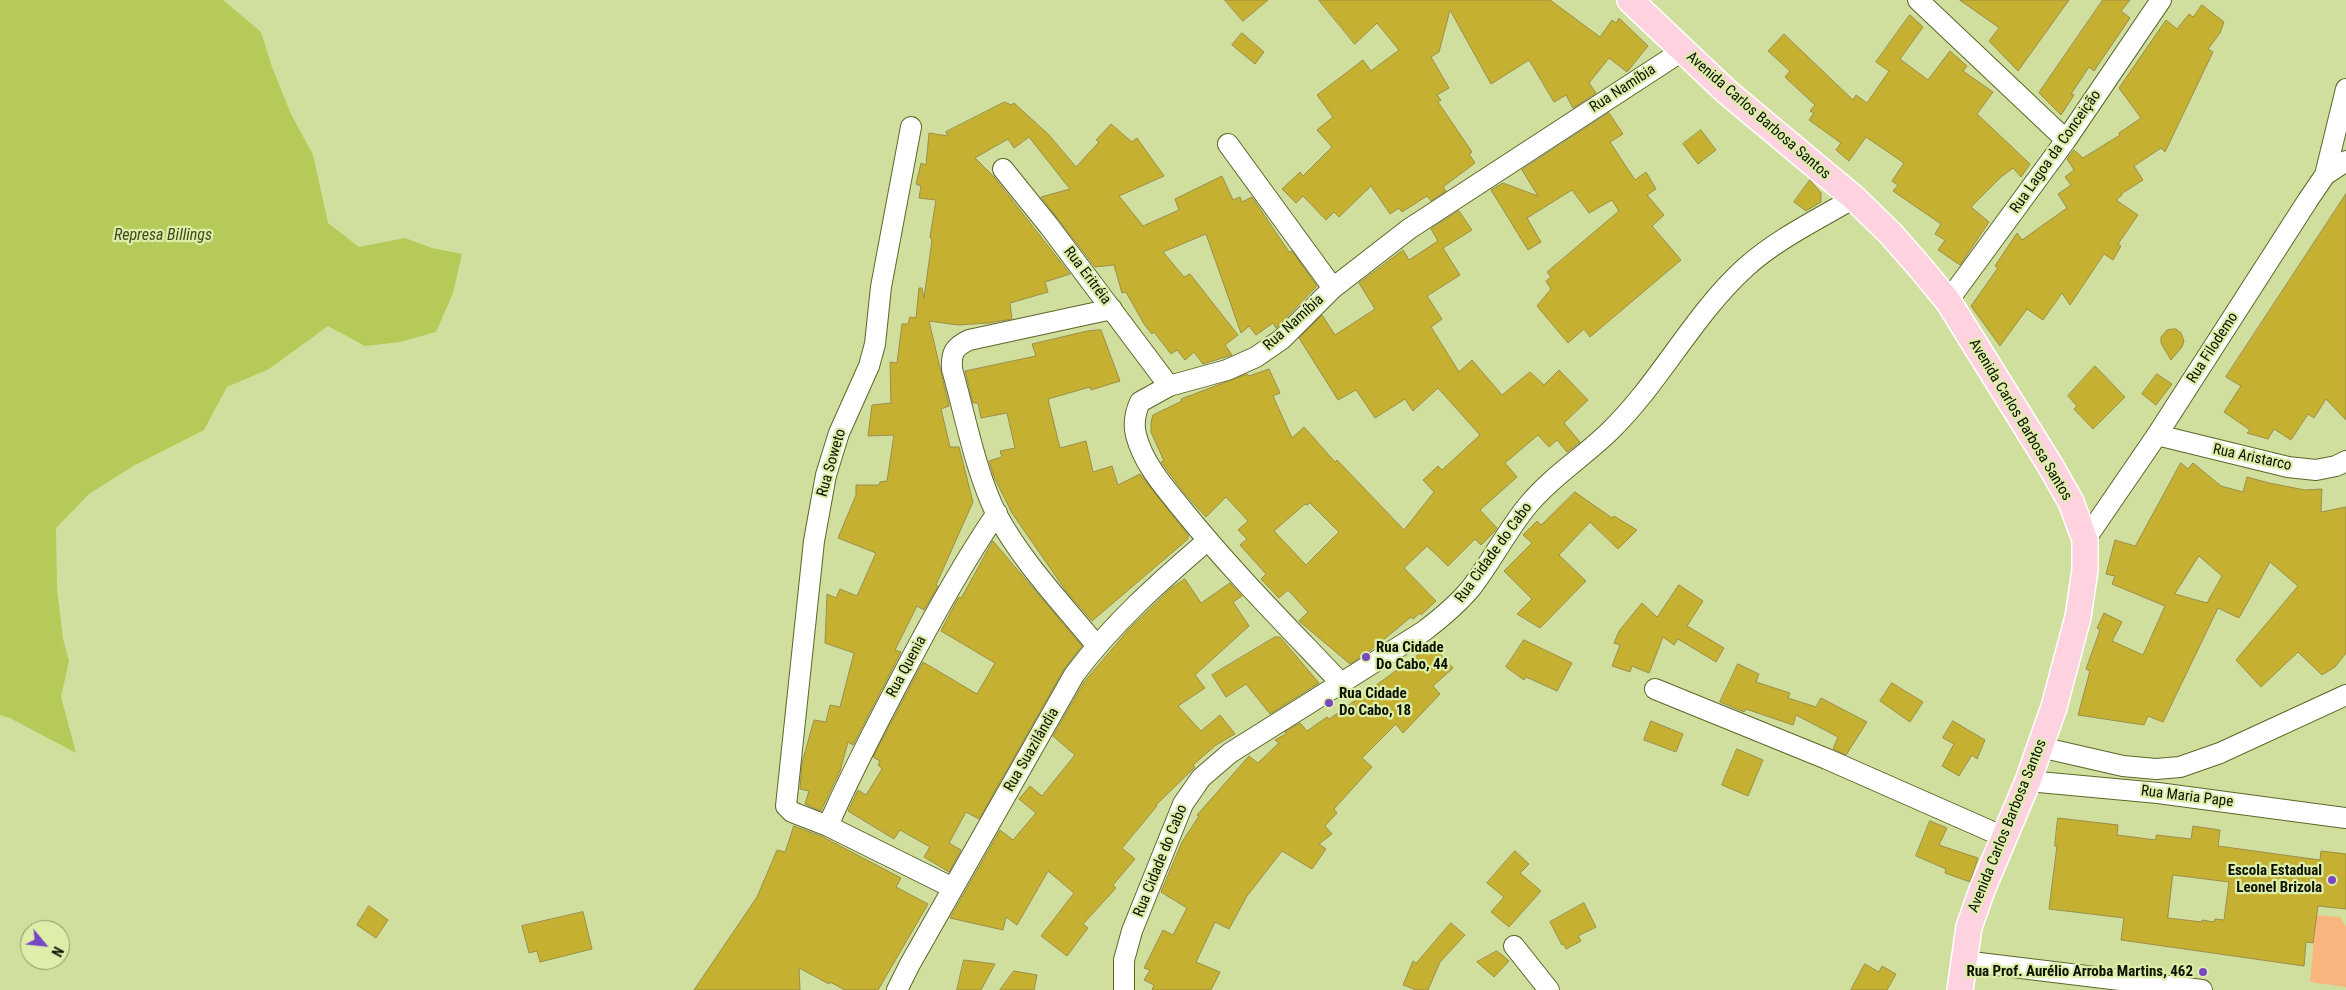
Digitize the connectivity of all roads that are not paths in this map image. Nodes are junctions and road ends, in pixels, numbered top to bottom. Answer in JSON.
{"nodes":[{"id":1,"x":1630,"y":0,"type":"edge"},
{"id":2,"x":1918,"y":0,"type":"edge"},
{"id":3,"x":2160,"y":0,"type":"edge"},
{"id":4,"x":1682,"y":51,"type":"junction"},
{"id":5,"x":2346,"y":89,"type":"edge"},
{"id":6,"x":912,"y":127,"type":"dead end"},
{"id":7,"x":2066,"y":140,"type":"junction"},
{"id":8,"x":1228,"y":144,"type":"dead end"},
{"id":9,"x":2346,"y":162,"type":"edge"},
{"id":10,"x":1003,"y":169,"type":"dead end"},
{"id":11,"x":2325,"y":176,"type":"junction"},
{"id":12,"x":1854,"y":198,"type":"junction"},
{"id":13,"x":1333,"y":288,"type":"junction"},
{"id":14,"x":1948,"y":301,"type":"junction"},
{"id":15,"x":1112,"y":309,"type":"junction"},
{"id":16,"x":1169,"y":386,"type":"junction"},
{"id":17,"x":2157,"y":435,"type":"junction"},
{"id":18,"x":2346,"y":461,"type":"edge"},
{"id":19,"x":996,"y":513,"type":"junction"},
{"id":20,"x":2085,"y":540,"type":"junction"},
{"id":21,"x":1207,"y":541,"type":"junction"},
{"id":22,"x":1096,"y":645,"type":"junction"},
{"id":23,"x":1341,"y":683,"type":"junction"},
{"id":24,"x":1655,"y":688,"type":"dead end"},
{"id":25,"x":2346,"y":695,"type":"edge"},
{"id":26,"x":2040,"y":747,"type":"junction"},
{"id":27,"x":2180,"y":767,"type":"junction"},
{"id":28,"x":2028,"y":781,"type":"junction"},
{"id":29,"x":2193,"y":798,"type":"junction"},
{"id":30,"x":2346,"y":818,"type":"edge"},
{"id":31,"x":828,"y":826,"type":"junction"},
{"id":32,"x":2004,"y":837,"type":"junction"},
{"id":33,"x":953,"y":888,"type":"junction"},
{"id":34,"x":1514,"y":946,"type":"dead end"},
{"id":35,"x":1963,"y":961,"type":"junction"},
{"id":36,"x":897,"y":990,"type":"edge"},
{"id":37,"x":1124,"y":990,"type":"edge"},
{"id":38,"x":1549,"y":990,"type":"edge"},
{"id":39,"x":1960,"y":990,"type":"edge"},
{"id":40,"x":2202,"y":990,"type":"edge"}],
"edges":[{"from":1,"to":4,"type":"main road","name":"Avenida Carlos Barbosa Santos"},
{"from":2,"to":7,"type":"street"},
{"from":3,"to":7,"type":"street","name":"Rua Lagoa da Conceição"},
{"from":4,"to":12,"type":"main road","name":"Avenida Carlos Barbosa Santos"},
{"from":4,"to":13,"type":"street","name":"Rua Namíbia"},
{"from":5,"to":11,"type":"street"},
{"from":6,"to":31,"type":"street","name":"Rua Soweto"},
{"from":7,"to":14,"type":"street","name":"Rua Lagoa da Conceição"},
{"from":8,"to":13,"type":"street"},
{"from":9,"to":11,"type":"street","name":"Rua Filodemo"},
{"from":10,"to":15,"type":"street","name":"Rua Eritréia"},
{"from":11,"to":17,"type":"street","name":"Rua Filodemo"},
{"from":12,"to":14,"type":"main road","name":"Avenida Carlos Barbosa Santos"},
{"from":12,"to":23,"type":"street","name":"Rua Cidade do Cabo"},
{"from":13,"to":16,"type":"street","name":"Rua Namíbia"},
{"from":14,"to":20,"type":"main road","name":"Avenida Carlos Barbosa Santos"},
{"from":15,"to":16,"type":"street","name":"Rua Eritréia"},
{"from":15,"to":19,"type":"street"},
{"from":16,"to":21,"type":"street","name":"Rua Namíbia"},
{"from":17,"to":18,"type":"street","name":"Rua Aristarco"},
{"from":17,"to":20,"type":"street","name":"Rua Filodemo"},
{"from":19,"to":22,"type":"street"},
{"from":19,"to":31,"type":"street","name":"Rua Quenia"},
{"from":20,"to":26,"type":"main road","name":"Avenida Carlos Barbosa Santos"},
{"from":21,"to":22,"type":"street","name":"Rua Suazilândia"},
{"from":21,"to":23,"type":"street","name":"Rua Namíbia"},
{"from":22,"to":33,"type":"street","name":"Rua Suazilândia"},
{"from":23,"to":37,"type":"street","name":"Rua Cidade do Cabo"},
{"from":24,"to":32,"type":"street"},
{"from":25,"to":27,"type":"street"},
{"from":26,"to":27,"type":"street"},
{"from":26,"to":28,"type":"main road","name":"Avenida Carlos Barbosa Santos"},
{"from":27,"to":29,"type":"street"},
{"from":28,"to":29,"type":"street","name":"Rua Maria Pape"},
{"from":28,"to":32,"type":"main road","name":"Avenida Carlos Barbosa Santos"},
{"from":29,"to":30,"type":"street","name":"Rua Maria Pape"},
{"from":31,"to":33,"type":"street"},
{"from":32,"to":35,"type":"main road","name":"Avenida Carlos Barbosa Santos"},
{"from":33,"to":36,"type":"street","name":"Rua Suazilândia"},
{"from":34,"to":38,"type":"street"},
{"from":35,"to":39,"type":"main road","name":"Avenida Carlos Barbosa Santos"},
{"from":35,"to":40,"type":"street"}]}
